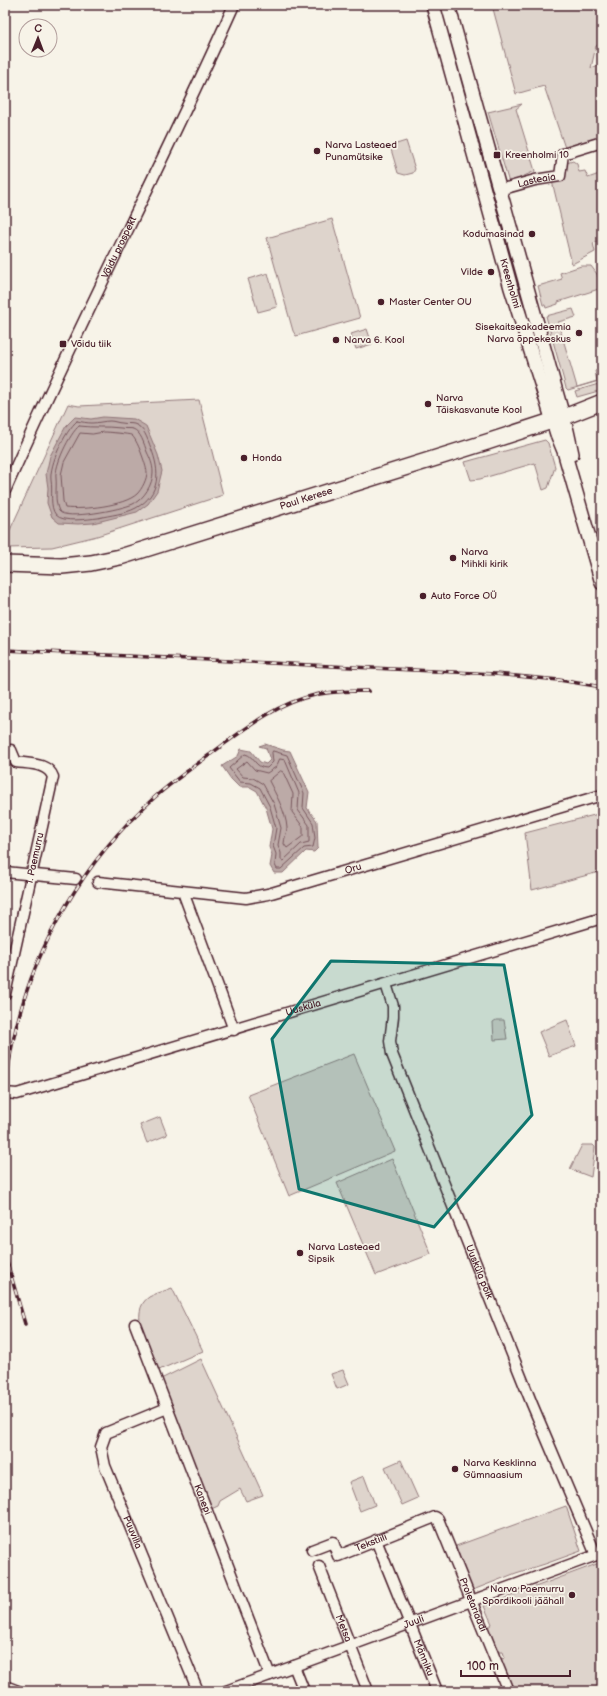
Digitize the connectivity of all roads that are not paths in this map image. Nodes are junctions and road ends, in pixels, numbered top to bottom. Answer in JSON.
{"nodes":[{"id":1,"x":234,"y":5,"type":"edge"},
{"id":2,"x":433,"y":5,"type":"edge"},
{"id":3,"x":448,"y":5,"type":"edge"},
{"id":4,"x":602,"y":142,"type":"edge"},
{"id":5,"x":499,"y":190,"type":"junction"},
{"id":6,"x":602,"y":402,"type":"edge"},
{"id":7,"x":558,"y":419,"type":"junction"},
{"id":8,"x":5,"y":491,"type":"edge"},
{"id":9,"x":594,"y":544,"type":"junction"},
{"id":10,"x":602,"y":557,"type":"edge"},
{"id":11,"x":5,"y":564,"type":"edge"},
{"id":12,"x":602,"y":583,"type":"edge"},
{"id":13,"x":11,"y":750,"type":"dead end"},
{"id":14,"x":602,"y":795,"type":"edge"},
{"id":15,"x":5,"y":872,"type":"edge"},
{"id":16,"x":32,"y":874,"type":"junction"},
{"id":17,"x":76,"y":879,"type":"dead end"},
{"id":18,"x":98,"y":882,"type":"dead end"},
{"id":19,"x":183,"y":892,"type":"junction"},
{"id":20,"x":602,"y":918,"type":"edge"},
{"id":21,"x":386,"y":984,"type":"junction"},
{"id":22,"x":5,"y":994,"type":"edge"},
{"id":23,"x":234,"y":1030,"type":"junction"},
{"id":24,"x":5,"y":1093,"type":"edge"},
{"id":25,"x":135,"y":1324,"type":"dead end"},
{"id":26,"x":167,"y":1408,"type":"junction"},
{"id":27,"x":438,"y":1519,"type":"joint"},
{"id":28,"x":376,"y":1540,"type":"junction"},
{"id":29,"x":312,"y":1550,"type":"dead end"},
{"id":30,"x":599,"y":1554,"type":"edge"},
{"id":31,"x":319,"y":1566,"type":"dead end"},
{"id":32,"x":471,"y":1602,"type":"junction"},
{"id":33,"x":410,"y":1624,"type":"junction"},
{"id":34,"x":351,"y":1646,"type":"junction"},
{"id":35,"x":294,"y":1666,"type":"junction"},
{"id":36,"x":270,"y":1675,"type":"junction"},
{"id":37,"x":5,"y":1686,"type":"edge"},
{"id":38,"x":18,"y":1691,"type":"edge"},
{"id":39,"x":198,"y":1691,"type":"edge"},
{"id":40,"x":226,"y":1691,"type":"edge"},
{"id":41,"x":304,"y":1691,"type":"edge"},
{"id":42,"x":368,"y":1691,"type":"edge"},
{"id":43,"x":437,"y":1691,"type":"edge"},
{"id":44,"x":508,"y":1691,"type":"edge"}],
"edges":[{"from":1,"to":8,"type":"street","name":"Võidu prospekt"},
{"from":2,"to":7,"type":"main road","name":"Kreenholmi"},
{"from":3,"to":5,"type":"main road","name":"Kreenholmi"},
{"from":4,"to":5,"type":"street","name":"Lasteaia"},
{"from":5,"to":7,"type":"main road","name":"Kreenholmi"},
{"from":6,"to":7,"type":"highway","name":"Paul Kerese"},
{"from":7,"to":9,"type":"main road","name":"Kreenholmi"},
{"from":7,"to":11,"type":"highway","name":"Paul Kerese"},
{"from":9,"to":10,"type":"main road","name":"Kreenholmi"},
{"from":9,"to":12,"type":"main road","name":"Kreenholmi"},
{"from":13,"to":16,"type":"street","name":"1. Paemurru"},
{"from":14,"to":19,"type":"street","name":"Oru"},
{"from":15,"to":16,"type":"street"},
{"from":16,"to":17,"type":"street"},
{"from":16,"to":22,"type":"street","name":"1. Paemurru"},
{"from":18,"to":19,"type":"street","name":"Oru"},
{"from":19,"to":23,"type":"street"},
{"from":20,"to":21,"type":"street","name":"Uusküla"},
{"from":21,"to":23,"type":"street","name":"Uusküla"},
{"from":21,"to":30,"type":"street","name":"Uusküla põik"},
{"from":23,"to":24,"type":"street","name":"Uusküla"},
{"from":25,"to":26,"type":"street","name":"Kanepi"},
{"from":26,"to":36,"type":"street","name":"Kanepi"},
{"from":26,"to":39,"type":"street","name":"Puuvilla"},
{"from":27,"to":28,"type":"street","name":"Tekstiili"},
{"from":27,"to":32,"type":"street","name":"Proletariaadi"},
{"from":28,"to":29,"type":"street","name":"Tekstiili"},
{"from":28,"to":33,"type":"street","name":"Männiku"},
{"from":30,"to":32,"type":"street","name":"Juuli"},
{"from":31,"to":34,"type":"street","name":"Metsa"},
{"from":32,"to":33,"type":"street","name":"Juuli"},
{"from":32,"to":44,"type":"street","name":"Proletariaadi"},
{"from":33,"to":34,"type":"street","name":"Juuli"},
{"from":33,"to":43,"type":"street","name":"Männiku"},
{"from":34,"to":35,"type":"street","name":"Juuli"},
{"from":34,"to":42,"type":"street","name":"Metsa"},
{"from":35,"to":36,"type":"street","name":"Juuli"},
{"from":35,"to":41,"type":"street"},
{"from":36,"to":40,"type":"street","name":"Juuli"},
{"from":37,"to":38,"type":"street"}]}
